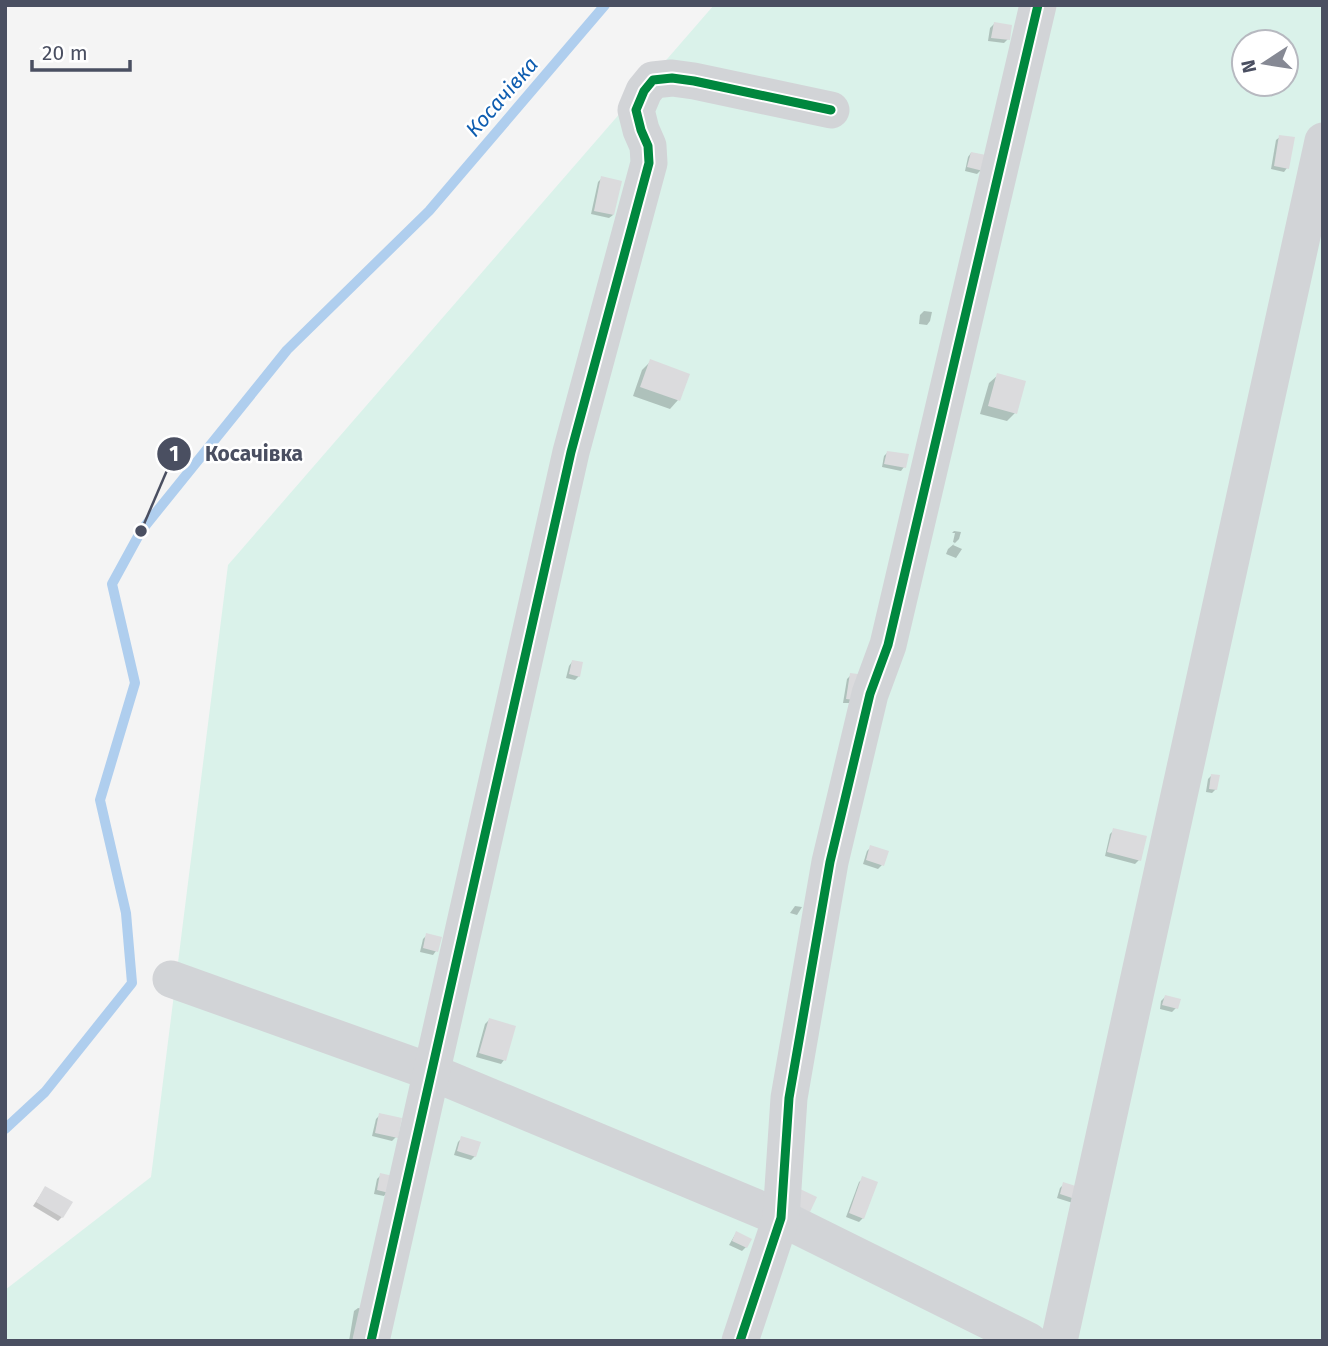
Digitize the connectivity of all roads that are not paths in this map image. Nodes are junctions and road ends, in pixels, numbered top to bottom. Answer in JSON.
{"nodes":[{"id":1,"x":1038,"y":5,"type":"edge"},
{"id":2,"x":831,"y":110,"type":"dead end"},
{"id":3,"x":1323,"y":141,"type":"edge"},
{"id":4,"x":171,"y":979,"type":"dead end"},
{"id":5,"x":431,"y":1072,"type":"junction"},
{"id":6,"x":781,"y":1218,"type":"junction"},
{"id":7,"x":371,"y":1341,"type":"edge"},
{"id":8,"x":740,"y":1341,"type":"edge"},
{"id":9,"x":1029,"y":1341,"type":"edge"},
{"id":10,"x":1059,"y":1341,"type":"edge"}],
"edges":[{"from":1,"to":6,"type":"street"},
{"from":2,"to":5,"type":"street"},
{"from":3,"to":10,"type":"street"},
{"from":4,"to":5,"type":"street"},
{"from":5,"to":6,"type":"street"},
{"from":5,"to":7,"type":"street"},
{"from":6,"to":8,"type":"street"},
{"from":6,"to":9,"type":"street"}]}
